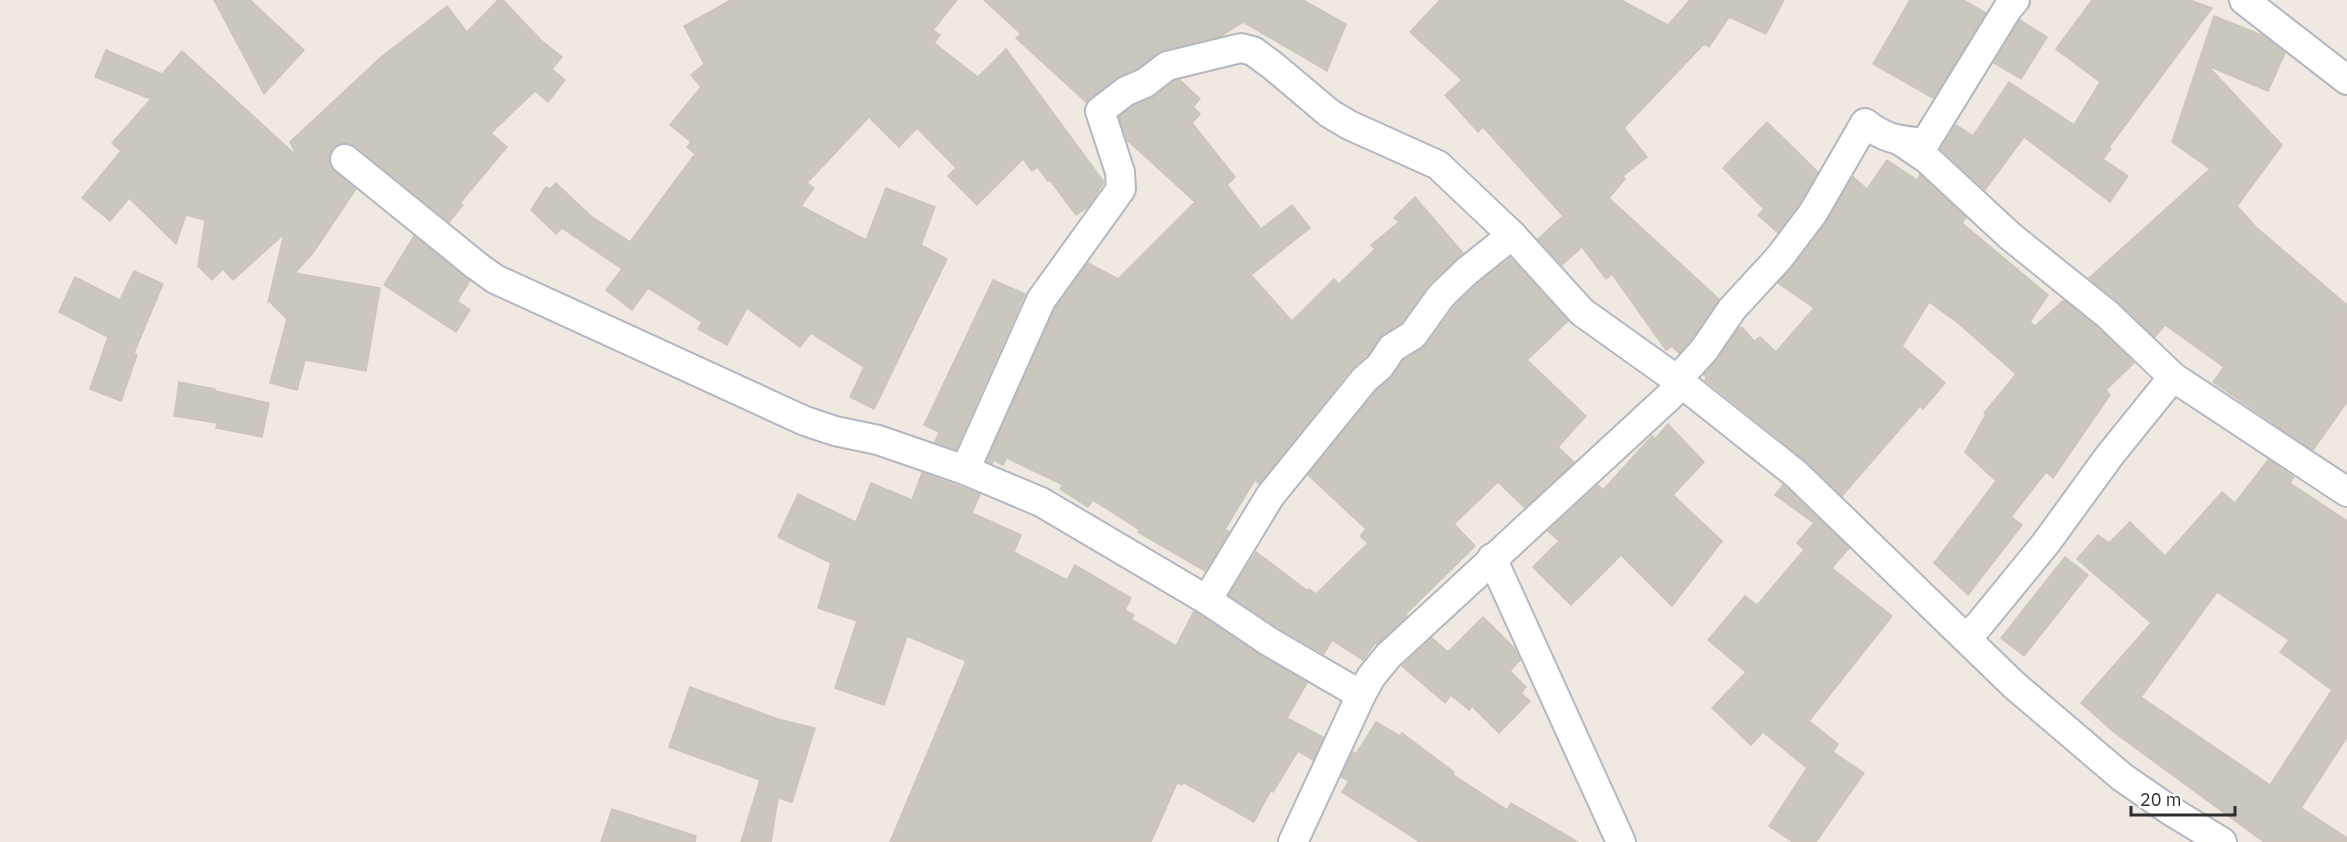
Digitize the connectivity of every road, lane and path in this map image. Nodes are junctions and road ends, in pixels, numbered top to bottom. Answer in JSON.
{"nodes":[{"id":1,"x":2015,"y":0,"type":"edge"},
{"id":2,"x":2244,"y":0,"type":"edge"},
{"id":3,"x":2347,"y":80,"type":"edge"},
{"id":4,"x":1898,"y":140,"type":"junction"},
{"id":5,"x":345,"y":159,"type":"dead end"},
{"id":6,"x":1512,"y":235,"type":"junction"},
{"id":7,"x":2173,"y":377,"type":"junction"},
{"id":8,"x":1680,"y":382,"type":"junction"},
{"id":9,"x":965,"y":470,"type":"junction"},
{"id":10,"x":2347,"y":492,"type":"edge"},
{"id":11,"x":1492,"y":558,"type":"junction"},
{"id":12,"x":1207,"y":600,"type":"junction"},
{"id":13,"x":1965,"y":638,"type":"junction"},
{"id":14,"x":1361,"y":695,"type":"junction"},
{"id":15,"x":1293,"y":842,"type":"edge"},
{"id":16,"x":1621,"y":842,"type":"edge"},
{"id":17,"x":2222,"y":842,"type":"edge"}],
"edges":[{"from":1,"to":4,"type":"street"},
{"from":2,"to":3,"type":"street"},
{"from":4,"to":7,"type":"street"},
{"from":4,"to":8,"type":"street"},
{"from":5,"to":9,"type":"street"},
{"from":6,"to":8,"type":"street"},
{"from":6,"to":9,"type":"street"},
{"from":6,"to":12,"type":"street"},
{"from":7,"to":10,"type":"street"},
{"from":7,"to":13,"type":"street"},
{"from":8,"to":11,"type":"street"},
{"from":8,"to":13,"type":"street"},
{"from":9,"to":12,"type":"street"},
{"from":11,"to":14,"type":"street"},
{"from":11,"to":16,"type":"street"},
{"from":12,"to":14,"type":"street"},
{"from":13,"to":17,"type":"street"},
{"from":14,"to":15,"type":"street"}]}
